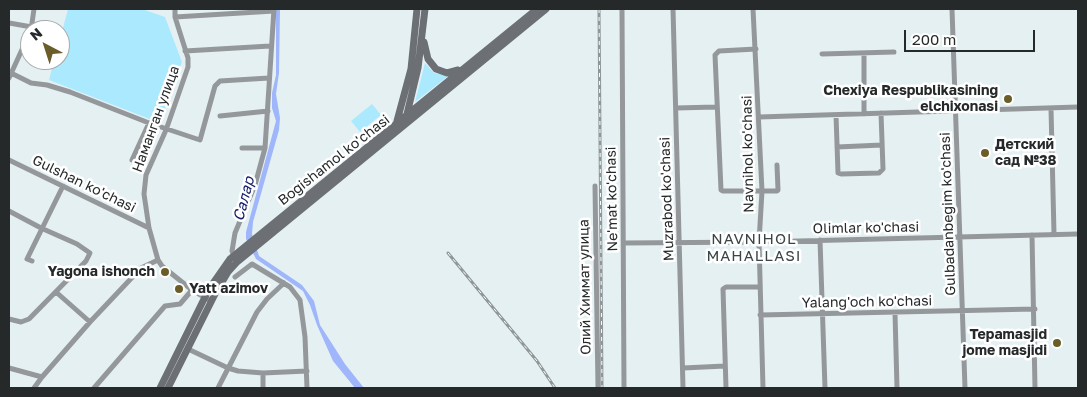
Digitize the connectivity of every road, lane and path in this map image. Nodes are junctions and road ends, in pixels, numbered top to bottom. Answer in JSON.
{"nodes":[{"id":1,"x":175,"y":9,"type":"edge"},
{"id":2,"x":417,"y":9,"type":"edge"},
{"id":3,"x":425,"y":9,"type":"edge"},
{"id":4,"x":537,"y":9,"type":"edge"},
{"id":5,"x":546,"y":9,"type":"edge"},
{"id":6,"x":622,"y":9,"type":"edge"},
{"id":7,"x":673,"y":9,"type":"edge"},
{"id":8,"x":753,"y":9,"type":"edge"},
{"id":9,"x":952,"y":9,"type":"edge"},
{"id":10,"x":274,"y":10,"type":"edge"},
{"id":11,"x":175,"y":16,"type":"junction"},
{"id":12,"x":423,"y":37,"type":"junction"},
{"id":13,"x":270,"y":46,"type":"junction"},
{"id":14,"x":756,"y":49,"type":"junction"},
{"id":15,"x":185,"y":51,"type":"junction"},
{"id":16,"x":894,"y":52,"type":"dead end"},
{"id":17,"x":20,"y":53,"type":"edge"},
{"id":18,"x":864,"y":53,"type":"junction"},
{"id":19,"x":822,"y":54,"type":"dead end"},
{"id":20,"x":465,"y":67,"type":"junction"},
{"id":21,"x":10,"y":74,"type":"edge"},
{"id":22,"x":269,"y":78,"type":"junction"},
{"id":23,"x":426,"y":103,"type":"junction"},
{"id":24,"x":716,"y":107,"type":"junction"},
{"id":25,"x":1078,"y":107,"type":"edge"},
{"id":26,"x":676,"y":108,"type":"junction"},
{"id":27,"x":1051,"y":108,"type":"junction"},
{"id":28,"x":268,"y":111,"type":"junction"},
{"id":29,"x":956,"y":111,"type":"junction"},
{"id":30,"x":881,"y":113,"type":"junction"},
{"id":31,"x":408,"y":114,"type":"junction"},
{"id":32,"x":864,"y":114,"type":"junction"},
{"id":33,"x":836,"y":115,"type":"junction"},
{"id":34,"x":220,"y":116,"type":"dead end"},
{"id":35,"x":759,"y":117,"type":"junction"},
{"id":36,"x":149,"y":123,"type":"junction"},
{"id":37,"x":401,"y":123,"type":"junction"},
{"id":38,"x":166,"y":130,"type":"junction"},
{"id":39,"x":882,"y":145,"type":"junction"},
{"id":40,"x":837,"y":147,"type":"junction"},
{"id":41,"x":242,"y":148,"type":"dead end"},
{"id":42,"x":264,"y":148,"type":"junction"},
{"id":43,"x":9,"y":160,"type":"edge"},
{"id":44,"x":132,"y":160,"type":"dead end"},
{"id":45,"x":777,"y":165,"type":"dead end"},
{"id":46,"x":63,"y":186,"type":"junction"},
{"id":47,"x":595,"y":186,"type":"dead end"},
{"id":48,"x":762,"y":191,"type":"junction"},
{"id":49,"x":9,"y":211,"type":"edge"},
{"id":50,"x":41,"y":228,"type":"junction"},
{"id":51,"x":149,"y":228,"type":"junction"},
{"id":52,"x":1054,"y":234,"type":"junction"},
{"id":53,"x":1078,"y":234,"type":"edge"},
{"id":54,"x":1032,"y":235,"type":"junction"},
{"id":55,"x":960,"y":237,"type":"junction"},
{"id":56,"x":820,"y":240,"type":"junction"},
{"id":57,"x":759,"y":242,"type":"junction"},
{"id":58,"x":624,"y":243,"type":"junction"},
{"id":59,"x":680,"y":243,"type":"junction"},
{"id":60,"x":235,"y":259,"type":"junction"},
{"id":61,"x":158,"y":260,"type":"junction"},
{"id":62,"x":32,"y":261,"type":"dead end"},
{"id":63,"x":234,"y":277,"type":"dead end"},
{"id":64,"x":284,"y":283,"type":"junction"},
{"id":65,"x":760,"y":287,"type":"junction"},
{"id":66,"x":192,"y":290,"type":"junction"},
{"id":67,"x":56,"y":292,"type":"junction"},
{"id":68,"x":208,"y":299,"type":"junction"},
{"id":69,"x":1035,"y":310,"type":"junction"},
{"id":70,"x":962,"y":312,"type":"junction"},
{"id":71,"x":895,"y":313,"type":"junction"},
{"id":72,"x":822,"y":314,"type":"junction"},
{"id":73,"x":760,"y":315,"type":"junction"},
{"id":74,"x":9,"y":319,"type":"edge"},
{"id":75,"x":90,"y":322,"type":"junction"},
{"id":76,"x":188,"y":350,"type":"junction"},
{"id":77,"x":726,"y":366,"type":"junction"},
{"id":78,"x":9,"y":368,"type":"edge"},
{"id":79,"x":228,"y":368,"type":"junction"},
{"id":80,"x":683,"y":368,"type":"junction"},
{"id":81,"x":307,"y":372,"type":"junction"},
{"id":82,"x":263,"y":373,"type":"junction"},
{"id":83,"x":42,"y":376,"type":"junction"},
{"id":84,"x":34,"y":388,"type":"edge"},
{"id":85,"x":94,"y":388,"type":"edge"},
{"id":86,"x":160,"y":388,"type":"edge"},
{"id":87,"x":168,"y":388,"type":"edge"},
{"id":88,"x":218,"y":388,"type":"edge"},
{"id":89,"x":263,"y":388,"type":"edge"},
{"id":90,"x":307,"y":388,"type":"edge"},
{"id":91,"x":598,"y":388,"type":"edge"},
{"id":92,"x":624,"y":388,"type":"edge"},
{"id":93,"x":683,"y":388,"type":"edge"},
{"id":94,"x":726,"y":388,"type":"edge"},
{"id":95,"x":763,"y":388,"type":"edge"},
{"id":96,"x":825,"y":388,"type":"edge"},
{"id":97,"x":897,"y":388,"type":"edge"},
{"id":98,"x":965,"y":388,"type":"edge"},
{"id":99,"x":1035,"y":388,"type":"edge"}],
"edges":[{"from":1,"to":11,"type":"street","name":"Наманган улица"},
{"from":2,"to":37,"type":"main road"},
{"from":3,"to":12,"type":"main road"},
{"from":4,"to":20,"type":"main road"},
{"from":5,"to":23,"type":"main road"},
{"from":6,"to":58,"type":"street","name":"Ne'mat ko'chasi"},
{"from":7,"to":26,"type":"street","name":"Muzrabod ko'chasi"},
{"from":8,"to":14,"type":"street","name":"Navnihol ko'chasi"},
{"from":9,"to":29,"type":"street","name":"Gulbadanbegim ko'chasi"},
{"from":10,"to":11,"type":"street"},
{"from":10,"to":13,"type":"street"},
{"from":11,"to":15,"type":"street","name":"Наманган улица"},
{"from":12,"to":20,"type":"main road"},
{"from":12,"to":31,"type":"main road"},
{"from":13,"to":15,"type":"street"},
{"from":13,"to":22,"type":"street"},
{"from":14,"to":24,"type":"street"},
{"from":14,"to":35,"type":"street","name":"Navnihol ko'chasi"},
{"from":15,"to":38,"type":"street","name":"Наманган улица"},
{"from":16,"to":18,"type":"street"},
{"from":17,"to":21,"type":"street"},
{"from":18,"to":19,"type":"street"},
{"from":18,"to":32,"type":"street"},
{"from":20,"to":23,"type":"main road"},
{"from":21,"to":36,"type":"street"},
{"from":22,"to":28,"type":"street"},
{"from":22,"to":38,"type":"street"},
{"from":23,"to":31,"type":"main road"},
{"from":23,"to":37,"type":"main road"},
{"from":24,"to":26,"type":"street"},
{"from":24,"to":48,"type":"street"},
{"from":25,"to":27,"type":"street"},
{"from":26,"to":59,"type":"street","name":"Muzrabod ko'chasi"},
{"from":27,"to":29,"type":"street"},
{"from":27,"to":52,"type":"street"},
{"from":28,"to":34,"type":"street"},
{"from":28,"to":42,"type":"street"},
{"from":29,"to":30,"type":"street"},
{"from":29,"to":55,"type":"street","name":"Gulbadanbegim ko'chasi"},
{"from":30,"to":32,"type":"street"},
{"from":30,"to":39,"type":"street"},
{"from":31,"to":37,"type":"main road"},
{"from":32,"to":33,"type":"street"},
{"from":33,"to":35,"type":"street"},
{"from":33,"to":40,"type":"street"},
{"from":35,"to":48,"type":"street","name":"Navnihol ko'chasi"},
{"from":36,"to":38,"type":"street"},
{"from":36,"to":44,"type":"street"},
{"from":37,"to":60,"type":"main road","name":"Bogishamol ko'chasi"},
{"from":38,"to":51,"type":"street","name":"Наманган улица"},
{"from":39,"to":40,"type":"street"},
{"from":39,"to":40,"type":"street"},
{"from":41,"to":42,"type":"street"},
{"from":42,"to":60,"type":"street"},
{"from":43,"to":46,"type":"street","name":"Gulshan ko'chasi"},
{"from":45,"to":48,"type":"street"},
{"from":46,"to":50,"type":"street"},
{"from":46,"to":51,"type":"street","name":"Gulshan ko'chasi"},
{"from":47,"to":91,"type":"street","name":"Олий Химмат улица"},
{"from":48,"to":57,"type":"street","name":"Navnihol ko'chasi"},
{"from":49,"to":50,"type":"street"},
{"from":50,"to":62,"type":"street"},
{"from":50,"to":67,"type":"street"},
{"from":51,"to":61,"type":"street","name":"Наманган улица"},
{"from":52,"to":53,"type":"street","name":"Olimlar ko'chasi"},
{"from":52,"to":54,"type":"street","name":"Olimlar ko'chasi"},
{"from":54,"to":55,"type":"street","name":"Olimlar ko'chasi"},
{"from":54,"to":69,"type":"street"},
{"from":55,"to":56,"type":"street","name":"Olimlar ko'chasi"},
{"from":55,"to":70,"type":"street","name":"Gulbadanbegim ko'chasi"},
{"from":56,"to":57,"type":"street","name":"Olimlar ko'chasi"},
{"from":56,"to":72,"type":"street"},
{"from":57,"to":59,"type":"street","name":"Olimlar ko'chasi"},
{"from":57,"to":65,"type":"street","name":"Navnihol ko'chasi"},
{"from":58,"to":59,"type":"street","name":"Olimlar ko'chasi"},
{"from":58,"to":92,"type":"street","name":"Ne'mat ko'chasi"},
{"from":59,"to":80,"type":"street","name":"Muzrabod ko'chasi"},
{"from":60,"to":68,"type":"main road","name":"Bogishamol ko'chasi"},
{"from":61,"to":66,"type":"street"},
{"from":61,"to":75,"type":"street"},
{"from":63,"to":64,"type":"street"},
{"from":64,"to":79,"type":"street"},
{"from":64,"to":81,"type":"street"},
{"from":65,"to":73,"type":"street","name":"Navnihol ko'chasi"},
{"from":65,"to":77,"type":"street"},
{"from":66,"to":68,"type":"street"},
{"from":66,"to":85,"type":"street"},
{"from":67,"to":74,"type":"street"},
{"from":67,"to":75,"type":"street"},
{"from":68,"to":76,"type":"main road","name":"Bogishamol ko'chasi"},
{"from":68,"to":86,"type":"main road","name":"Bogishamol ko'chasi"},
{"from":69,"to":70,"type":"street","name":"Yalang'och ko'chasi"},
{"from":69,"to":99,"type":"street"},
{"from":70,"to":71,"type":"street","name":"Yalang'och ko'chasi"},
{"from":70,"to":98,"type":"street","name":"Gulbadanbegim ko'chasi"},
{"from":71,"to":72,"type":"street","name":"Yalang'och ko'chasi"},
{"from":71,"to":97,"type":"street"},
{"from":72,"to":73,"type":"street","name":"Yalang'och ko'chasi"},
{"from":72,"to":96,"type":"street"},
{"from":73,"to":95,"type":"street","name":"Navnihol ko'chasi"},
{"from":75,"to":83,"type":"street"},
{"from":76,"to":79,"type":"street"},
{"from":76,"to":87,"type":"main road","name":"Bogishamol ko'chasi"},
{"from":77,"to":80,"type":"street"},
{"from":77,"to":94,"type":"street"},
{"from":78,"to":83,"type":"street"},
{"from":79,"to":82,"type":"street"},
{"from":79,"to":88,"type":"street"},
{"from":80,"to":93,"type":"street","name":"Muzrabod ko'chasi"},
{"from":81,"to":82,"type":"street"},
{"from":81,"to":90,"type":"street"},
{"from":82,"to":89,"type":"street"},
{"from":83,"to":84,"type":"street"}]}
